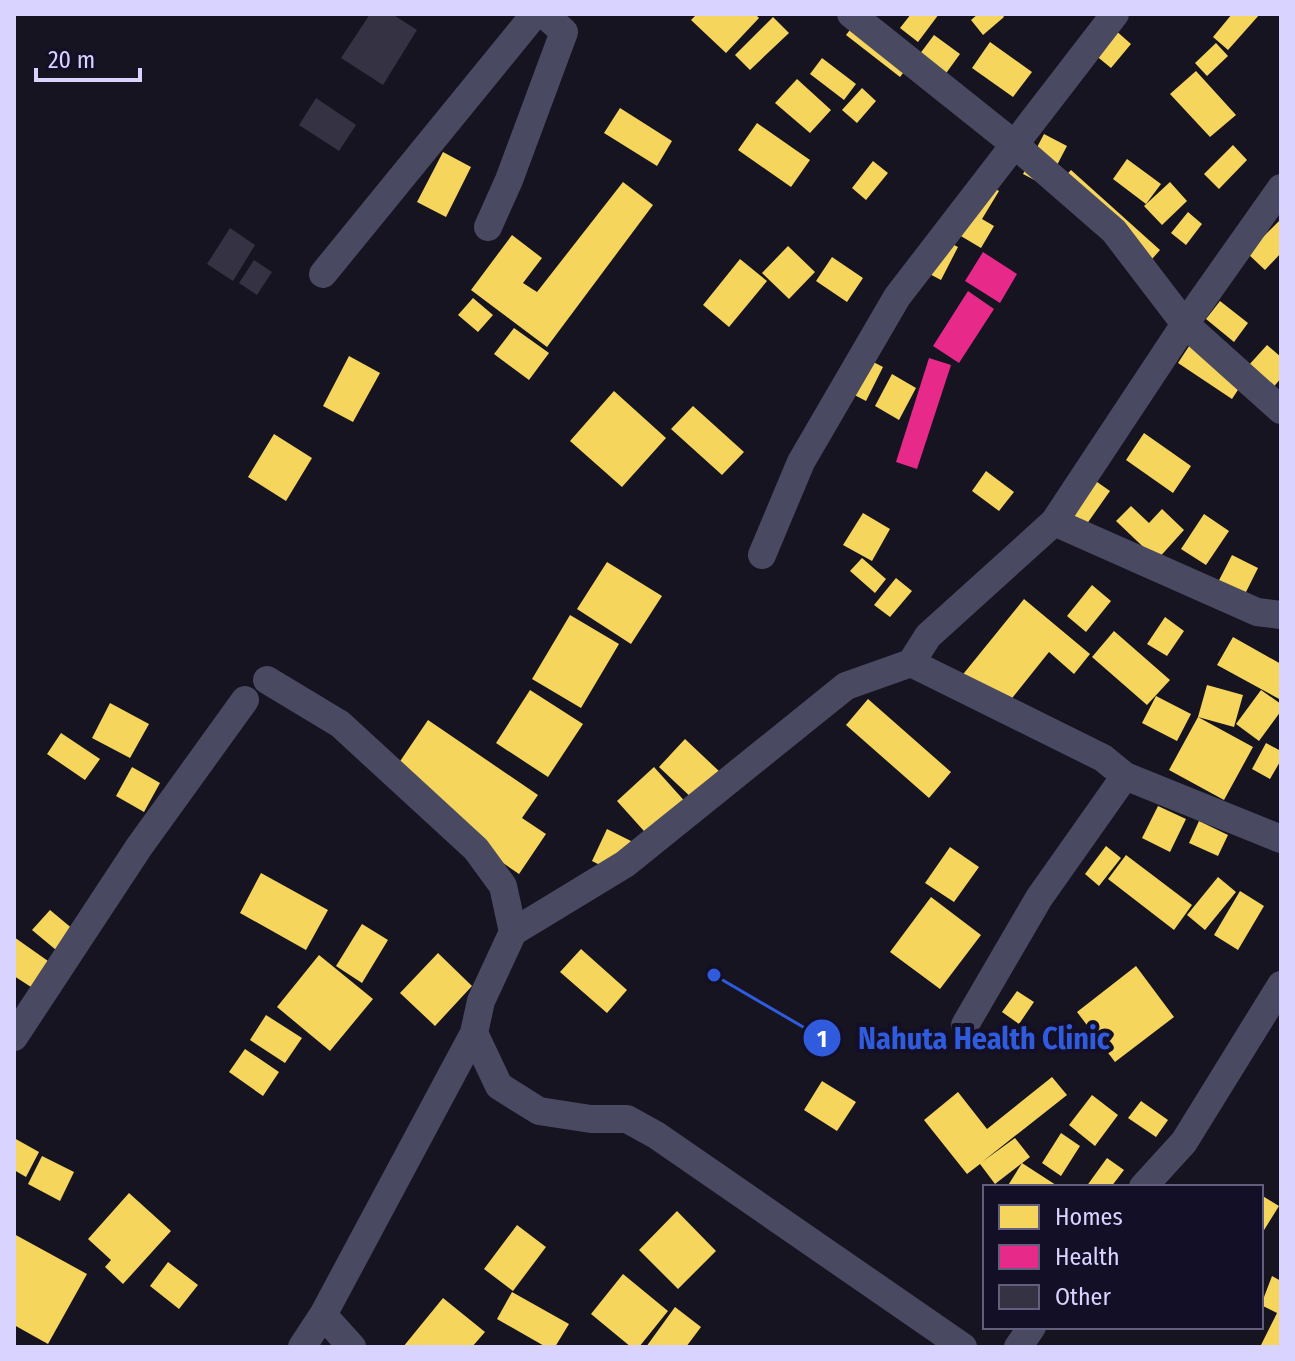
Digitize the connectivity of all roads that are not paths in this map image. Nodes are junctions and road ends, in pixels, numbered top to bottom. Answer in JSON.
{"nodes":[{"id":1,"x":535,"y":14,"type":"edge"},
{"id":2,"x":544,"y":14,"type":"edge"},
{"id":3,"x":851,"y":14,"type":"edge"},
{"id":4,"x":1115,"y":14,"type":"edge"},
{"id":5,"x":1014,"y":144,"type":"junction"},
{"id":6,"x":1281,"y":188,"type":"edge"},
{"id":7,"x":488,"y":227,"type":"dead end"},
{"id":8,"x":323,"y":274,"type":"dead end"},
{"id":9,"x":1185,"y":324,"type":"junction"},
{"id":10,"x":1281,"y":410,"type":"edge"},
{"id":11,"x":1054,"y":522,"type":"junction"},
{"id":12,"x":762,"y":555,"type":"dead end"},
{"id":13,"x":1281,"y":615,"type":"edge"},
{"id":14,"x":911,"y":663,"type":"junction"},
{"id":15,"x":267,"y":680,"type":"dead end"},
{"id":16,"x":245,"y":700,"type":"dead end"},
{"id":17,"x":1125,"y":776,"type":"junction"},
{"id":18,"x":1281,"y":839,"type":"edge"},
{"id":19,"x":513,"y":932,"type":"junction"},
{"id":20,"x":1281,"y":985,"type":"edge"},
{"id":21,"x":965,"y":1025,"type":"dead end"},
{"id":22,"x":474,"y":1033,"type":"junction"},
{"id":23,"x":14,"y":1037,"type":"edge"},
{"id":24,"x":1145,"y":1185,"type":"edge"},
{"id":25,"x":323,"y":1315,"type":"junction"},
{"id":26,"x":1031,"y":1329,"type":"edge"},
{"id":27,"x":302,"y":1347,"type":"edge"},
{"id":28,"x":352,"y":1347,"type":"edge"},
{"id":29,"x":963,"y":1347,"type":"edge"},
{"id":30,"x":1018,"y":1347,"type":"edge"}],
"edges":[{"from":1,"to":8,"type":"street"},
{"from":2,"to":7,"type":"street"},
{"from":3,"to":5,"type":"street"},
{"from":4,"to":5,"type":"street"},
{"from":5,"to":9,"type":"street"},
{"from":5,"to":12,"type":"street"},
{"from":6,"to":9,"type":"street"},
{"from":9,"to":10,"type":"street"},
{"from":9,"to":11,"type":"street"},
{"from":11,"to":13,"type":"street"},
{"from":11,"to":14,"type":"street"},
{"from":14,"to":17,"type":"street"},
{"from":14,"to":19,"type":"street"},
{"from":15,"to":19,"type":"street"},
{"from":16,"to":23,"type":"street"},
{"from":17,"to":18,"type":"street"},
{"from":17,"to":21,"type":"street"},
{"from":19,"to":22,"type":"street"},
{"from":20,"to":24,"type":"street"},
{"from":22,"to":25,"type":"street"},
{"from":22,"to":29,"type":"street"},
{"from":25,"to":27,"type":"street"},
{"from":25,"to":28,"type":"street"},
{"from":26,"to":30,"type":"street"}]}
